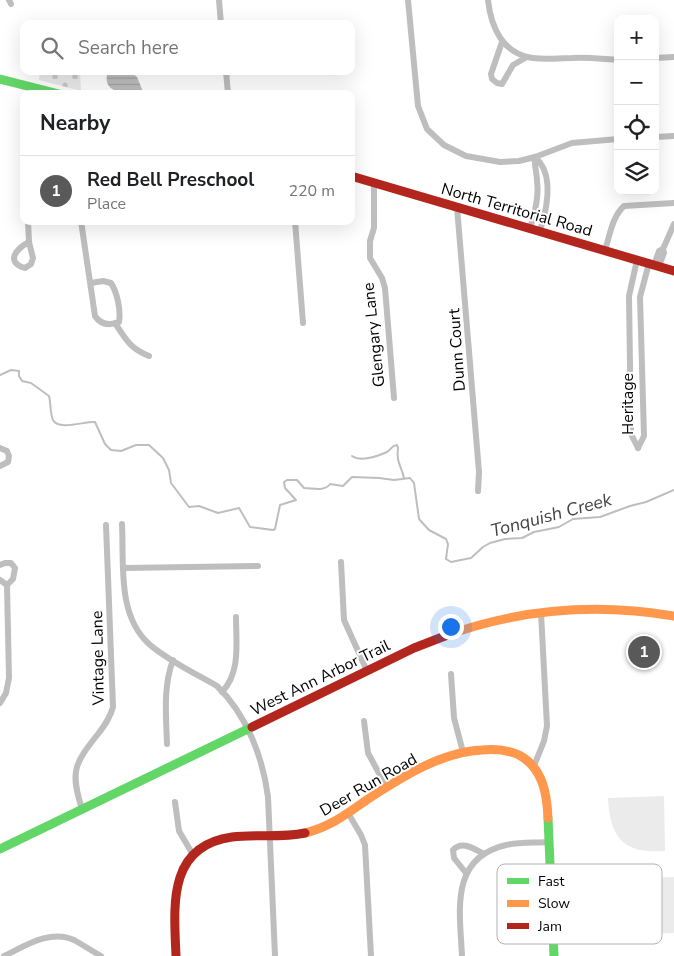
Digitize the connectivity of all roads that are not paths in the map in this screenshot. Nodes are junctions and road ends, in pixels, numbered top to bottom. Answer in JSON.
{"nodes":[{"id":1,"x":219,"y":0,"type":"edge"},
{"id":2,"x":408,"y":0,"type":"edge"},
{"id":3,"x":488,"y":0,"type":"edge"},
{"id":4,"x":221,"y":20,"type":"edge"},
{"id":5,"x":502,"y":42,"type":"junction"},
{"id":6,"x":527,"y":57,"type":"junction"},
{"id":7,"x":674,"y":57,"type":"edge"},
{"id":8,"x":659,"y":58,"type":"edge"},
{"id":9,"x":614,"y":60,"type":"edge"},
{"id":10,"x":226,"y":75,"type":"edge"},
{"id":11,"x":0,"y":79,"type":"edge"},
{"id":12,"x":25,"y":89,"type":"edge"},
{"id":13,"x":228,"y":90,"type":"edge"},
{"id":14,"x":674,"y":136,"type":"edge"},
{"id":15,"x":659,"y":137,"type":"edge"},
{"id":16,"x":614,"y":139,"type":"edge"},
{"id":17,"x":535,"y":157,"type":"junction"},
{"id":18,"x":355,"y":177,"type":"edge"},
{"id":19,"x":374,"y":182,"type":"junction"},
{"id":20,"x":674,"y":203,"type":"edge"},
{"id":21,"x":457,"y":207,"type":"junction"},
{"id":22,"x":674,"y":224,"type":"edge"},
{"id":23,"x":28,"y":225,"type":"edge"},
{"id":24,"x":83,"y":225,"type":"edge"},
{"id":25,"x":295,"y":225,"type":"edge"},
{"id":26,"x":530,"y":228,"type":"junction"},
{"id":27,"x":540,"y":231,"type":"junction"},
{"id":28,"x":28,"y":242,"type":"dead end"},
{"id":29,"x":605,"y":250,"type":"junction"},
{"id":30,"x":637,"y":260,"type":"junction"},
{"id":31,"x":654,"y":265,"type":"junction"},
{"id":32,"x":674,"y":271,"type":"edge"},
{"id":33,"x":91,"y":283,"type":"junction"},
{"id":34,"x":629,"y":314,"type":"junction"},
{"id":35,"x":640,"y":314,"type":"junction"},
{"id":36,"x":115,"y":323,"type":"junction"},
{"id":37,"x":303,"y":323,"type":"dead end"},
{"id":38,"x":150,"y":356,"type":"dead end"},
{"id":39,"x":630,"y":360,"type":"junction"},
{"id":40,"x":642,"y":360,"type":"junction"},
{"id":41,"x":394,"y":398,"type":"dead end"},
{"id":42,"x":0,"y":448,"type":"edge"},
{"id":43,"x":0,"y":466,"type":"edge"},
{"id":44,"x":478,"y":491,"type":"dead end"},
{"id":45,"x":122,"y":524,"type":"dead end"},
{"id":46,"x":106,"y":525,"type":"dead end"},
{"id":47,"x":341,"y":562,"type":"dead end"},
{"id":48,"x":0,"y":565,"type":"edge"},
{"id":49,"x":258,"y":566,"type":"dead end"},
{"id":50,"x":124,"y":568,"type":"junction"},
{"id":51,"x":0,"y":580,"type":"edge"},
{"id":52,"x":7,"y":585,"type":"junction"},
{"id":53,"x":541,"y":613,"type":"junction"},
{"id":54,"x":674,"y":616,"type":"edge"},
{"id":55,"x":236,"y":617,"type":"dead end"},
{"id":56,"x":173,"y":660,"type":"junction"},
{"id":57,"x":367,"y":671,"type":"junction"},
{"id":58,"x":451,"y":674,"type":"dead end"},
{"id":59,"x":222,"y":692,"type":"junction"},
{"id":60,"x":0,"y":703,"type":"edge"},
{"id":61,"x":364,"y":721,"type":"dead end"},
{"id":62,"x":247,"y":729,"type":"junction"},
{"id":63,"x":167,"y":744,"type":"dead end"},
{"id":64,"x":463,"y":752,"type":"junction"},
{"id":65,"x":534,"y":766,"type":"junction"},
{"id":66,"x":387,"y":788,"type":"junction"},
{"id":67,"x":175,"y":802,"type":"dead end"},
{"id":68,"x":82,"y":809,"type":"junction"},
{"id":69,"x":348,"y":813,"type":"junction"},
{"id":70,"x":270,"y":835,"type":"junction"},
{"id":71,"x":548,"y":842,"type":"junction"},
{"id":72,"x":0,"y":849,"type":"edge"},
{"id":73,"x":192,"y":853,"type":"junction"},
{"id":74,"x":484,"y":854,"type":"junction"},
{"id":75,"x":549,"y":864,"type":"edge"},
{"id":76,"x":466,"y":873,"type":"junction"},
{"id":77,"x":4,"y":956,"type":"edge"},
{"id":78,"x":101,"y":956,"type":"edge"},
{"id":79,"x":176,"y":956,"type":"edge"},
{"id":80,"x":276,"y":956,"type":"edge"},
{"id":81,"x":371,"y":956,"type":"edge"},
{"id":82,"x":462,"y":956,"type":"edge"}],
"edges":[{"from":1,"to":4,"type":"street"},
{"from":2,"to":17,"type":"street"},
{"from":3,"to":5,"type":"street"},
{"from":5,"to":6,"type":"street"},
{"from":5,"to":6,"type":"street"},
{"from":6,"to":9,"type":"street"},
{"from":7,"to":8,"type":"street"},
{"from":10,"to":13,"type":"street"},
{"from":11,"to":12,"type":"street"},
{"from":14,"to":15,"type":"street"},
{"from":16,"to":17,"type":"street"},
{"from":17,"to":26,"type":"street"},
{"from":17,"to":27,"type":"street"},
{"from":18,"to":19,"type":"street","name":"North Territorial Road"},
{"from":19,"to":21,"type":"street","name":"North Territorial Road"},
{"from":19,"to":41,"type":"street","name":"Glengary Lane"},
{"from":20,"to":29,"type":"street"},
{"from":21,"to":26,"type":"street","name":"North Territorial Road"},
{"from":21,"to":44,"type":"street","name":"Dunn Court"},
{"from":22,"to":31,"type":"street","name":"Heritage"},
{"from":23,"to":28,"type":"street"},
{"from":24,"to":33,"type":"street"},
{"from":25,"to":37,"type":"street"},
{"from":26,"to":27,"type":"street","name":"North Territorial Road"},
{"from":27,"to":29,"type":"street","name":"North Territorial Road"},
{"from":29,"to":30,"type":"street","name":"North Territorial Road"},
{"from":30,"to":31,"type":"street","name":"North Territorial Road"},
{"from":30,"to":34,"type":"street","name":"Heritage"},
{"from":31,"to":32,"type":"street","name":"North Territorial Road"},
{"from":31,"to":35,"type":"street","name":"Heritage"},
{"from":33,"to":36,"type":"street"},
{"from":33,"to":36,"type":"street"},
{"from":34,"to":35,"type":"street"},
{"from":34,"to":39,"type":"street","name":"Heritage"},
{"from":35,"to":40,"type":"street","name":"Heritage"},
{"from":36,"to":38,"type":"street"},
{"from":39,"to":40,"type":"street","name":"Heritage"},
{"from":39,"to":40,"type":"street","name":"Heritage"},
{"from":42,"to":43,"type":"street"},
{"from":45,"to":50,"type":"street"},
{"from":46,"to":68,"type":"street","name":"Vintage Lane"},
{"from":47,"to":57,"type":"street"},
{"from":48,"to":52,"type":"street"},
{"from":49,"to":50,"type":"street"},
{"from":50,"to":56,"type":"street"},
{"from":51,"to":52,"type":"street"},
{"from":52,"to":60,"type":"street"},
{"from":53,"to":54,"type":"street","name":"West Ann Arbor Trail"},
{"from":53,"to":57,"type":"street","name":"West Ann Arbor Trail"},
{"from":53,"to":65,"type":"street"},
{"from":55,"to":59,"type":"street"},
{"from":56,"to":59,"type":"street"},
{"from":56,"to":63,"type":"street"},
{"from":57,"to":62,"type":"street","name":"West Ann Arbor Trail"},
{"from":58,"to":64,"type":"street"},
{"from":59,"to":62,"type":"street"},
{"from":61,"to":66,"type":"street"},
{"from":62,"to":68,"type":"street","name":"West Ann Arbor Trail"},
{"from":62,"to":70,"type":"street"},
{"from":64,"to":65,"type":"street","name":"Deer Run Road"},
{"from":64,"to":66,"type":"street","name":"Deer Run Road"},
{"from":65,"to":71,"type":"street"},
{"from":66,"to":69,"type":"street","name":"Deer Run Road"},
{"from":67,"to":73,"type":"street"},
{"from":68,"to":72,"type":"street","name":"West Ann Arbor Trail"},
{"from":69,"to":70,"type":"street","name":"Deer Run Road"},
{"from":69,"to":81,"type":"street"},
{"from":70,"to":73,"type":"street","name":"Deer Run Road"},
{"from":70,"to":80,"type":"street"},
{"from":71,"to":74,"type":"street"},
{"from":71,"to":75,"type":"street"},
{"from":73,"to":79,"type":"street"},
{"from":74,"to":76,"type":"street"},
{"from":74,"to":76,"type":"street"},
{"from":76,"to":82,"type":"street"},
{"from":77,"to":78,"type":"street"}]}
